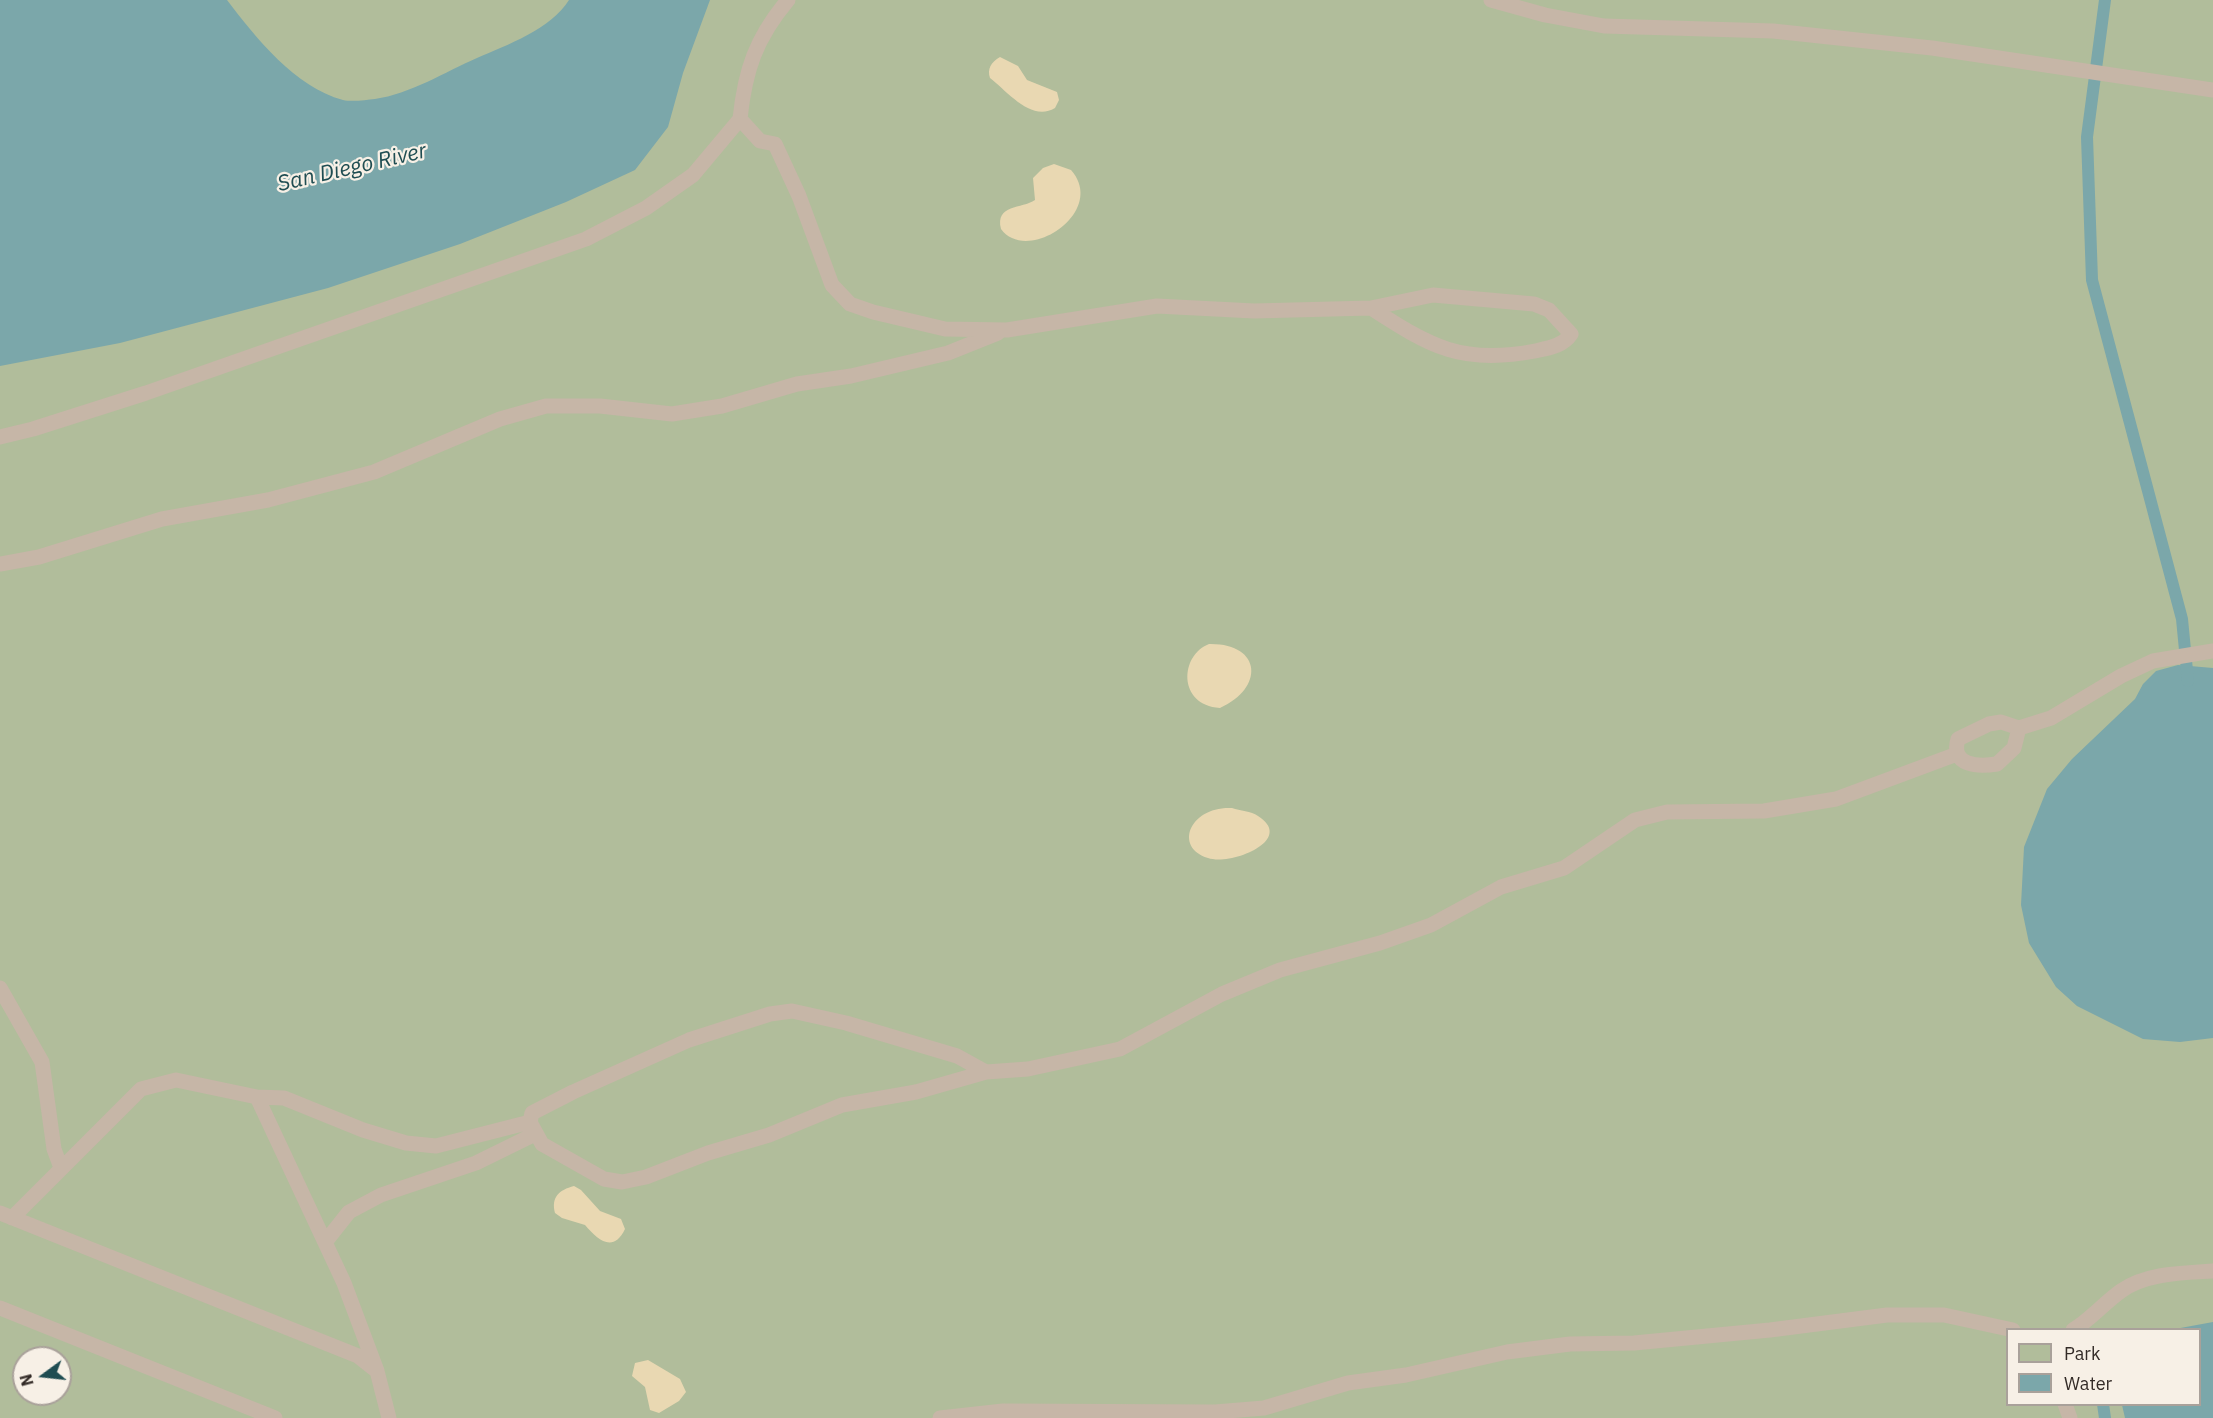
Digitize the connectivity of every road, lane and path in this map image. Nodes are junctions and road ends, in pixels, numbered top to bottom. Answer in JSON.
{"nodes":[{"id":1,"x":788,"y":0,"type":"edge"},
{"id":2,"x":1491,"y":0,"type":"edge"},
{"id":3,"x":2213,"y":90,"type":"edge"},
{"id":4,"x":740,"y":119,"type":"junction"},
{"id":5,"x":1371,"y":308,"type":"junction"},
{"id":6,"x":1007,"y":330,"type":"junction"},
{"id":7,"x":0,"y":437,"type":"edge"},
{"id":8,"x":0,"y":564,"type":"edge"},
{"id":9,"x":2213,"y":651,"type":"edge"},
{"id":10,"x":2019,"y":728,"type":"junction"},
{"id":11,"x":1958,"y":754,"type":"junction"},
{"id":12,"x":0,"y":988,"type":"edge"},
{"id":13,"x":986,"y":1072,"type":"junction"},
{"id":14,"x":257,"y":1097,"type":"junction"},
{"id":15,"x":532,"y":1128,"type":"junction"},
{"id":16,"x":61,"y":1168,"type":"junction"},
{"id":17,"x":6,"y":1216,"type":"edge"},
{"id":18,"x":326,"y":1241,"type":"junction"},
{"id":19,"x":2213,"y":1271,"type":"edge"},
{"id":20,"x":0,"y":1308,"type":"edge"},
{"id":21,"x":2008,"y":1328,"type":"edge"},
{"id":22,"x":2075,"y":1328,"type":"edge"},
{"id":23,"x":376,"y":1371,"type":"junction"},
{"id":24,"x":275,"y":1418,"type":"edge"},
{"id":25,"x":389,"y":1418,"type":"edge"},
{"id":26,"x":940,"y":1418,"type":"edge"}],
"edges":[{"from":1,"to":4,"type":"lane"},
{"from":2,"to":3,"type":"lane"},
{"from":4,"to":6,"type":"lane"},
{"from":4,"to":7,"type":"lane"},
{"from":5,"to":5,"type":"lane"},
{"from":5,"to":6,"type":"lane"},
{"from":6,"to":8,"type":"lane"},
{"from":9,"to":10,"type":"lane"},
{"from":10,"to":11,"type":"lane"},
{"from":10,"to":11,"type":"lane"},
{"from":11,"to":13,"type":"lane"},
{"from":12,"to":16,"type":"lane"},
{"from":13,"to":15,"type":"lane"},
{"from":13,"to":15,"type":"lane"},
{"from":14,"to":15,"type":"lane"},
{"from":14,"to":16,"type":"lane"},
{"from":14,"to":18,"type":"lane"},
{"from":15,"to":18,"type":"lane"},
{"from":16,"to":17,"type":"lane"},
{"from":17,"to":23,"type":"lane"},
{"from":18,"to":23,"type":"lane"},
{"from":19,"to":22,"type":"lane"},
{"from":20,"to":24,"type":"lane"},
{"from":21,"to":26,"type":"lane"},
{"from":23,"to":25,"type":"lane"}]}
